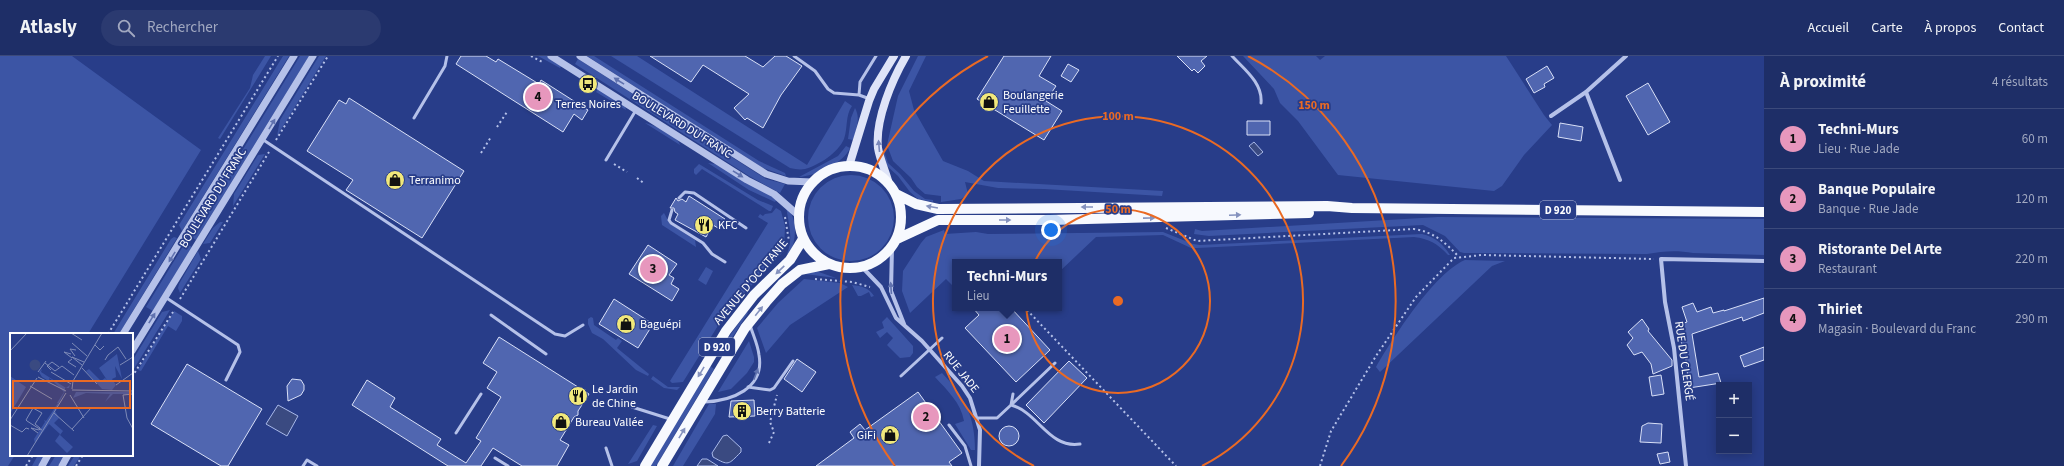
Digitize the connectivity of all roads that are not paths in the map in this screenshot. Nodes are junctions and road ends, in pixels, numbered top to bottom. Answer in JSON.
{"nodes":[{"id":1,"x":294,"y":56,"type":"edge"},
{"id":2,"x":313,"y":56,"type":"edge"},
{"id":3,"x":447,"y":56,"type":"edge"},
{"id":4,"x":551,"y":56,"type":"edge"},
{"id":5,"x":580,"y":56,"type":"edge"},
{"id":6,"x":794,"y":56,"type":"edge"},
{"id":7,"x":876,"y":56,"type":"edge"},
{"id":8,"x":894,"y":56,"type":"edge"},
{"id":9,"x":906,"y":56,"type":"edge"},
{"id":10,"x":1232,"y":56,"type":"edge"},
{"id":11,"x":1626,"y":56,"type":"edge"},
{"id":12,"x":1586,"y":92,"type":"junction"},
{"id":13,"x":859,"y":94,"type":"junction"},
{"id":14,"x":870,"y":99,"type":"junction"},
{"id":15,"x":1261,"y":103,"type":"dead end"},
{"id":16,"x":636,"y":110,"type":"junction"},
{"id":17,"x":1551,"y":116,"type":"dead end"},
{"id":18,"x":414,"y":118,"type":"dead end"},
{"id":19,"x":262,"y":139,"type":"junction"},
{"id":20,"x":606,"y":160,"type":"dead end"},
{"id":21,"x":849,"y":166,"type":"junction"},
{"id":22,"x":1620,"y":180,"type":"dead end"},
{"id":23,"x":812,"y":182,"type":"junction"},
{"id":24,"x":889,"y":184,"type":"junction"},
{"id":25,"x":896,"y":194,"type":"junction"},
{"id":26,"x":680,"y":198,"type":"dead end"},
{"id":27,"x":1352,"y":208,"type":"junction"},
{"id":28,"x":672,"y":210,"type":"dead end"},
{"id":29,"x":1764,"y":212,"type":"edge"},
{"id":30,"x":798,"y":215,"type":"junction"},
{"id":31,"x":746,"y":228,"type":"dead end"},
{"id":32,"x":803,"y":238,"type":"junction"},
{"id":33,"x":894,"y":243,"type":"junction"},
{"id":34,"x":1764,"y":260,"type":"edge"},
{"id":35,"x":726,"y":262,"type":"dead end"},
{"id":36,"x":829,"y":264,"type":"junction"},
{"id":37,"x":862,"y":267,"type":"junction"},
{"id":38,"x":165,"y":297,"type":"junction"},
{"id":39,"x":490,"y":314,"type":"dead end"},
{"id":40,"x":749,"y":323,"type":"junction"},
{"id":41,"x":904,"y":324,"type":"junction"},
{"id":42,"x":583,"y":325,"type":"dead end"},
{"id":43,"x":124,"y":333,"type":"edge"},
{"id":44,"x":942,"y":338,"type":"dead end"},
{"id":45,"x":133,"y":349,"type":"edge"},
{"id":46,"x":930,"y":349,"type":"junction"},
{"id":47,"x":546,"y":354,"type":"dead end"},
{"id":48,"x":793,"y":361,"type":"dead end"},
{"id":49,"x":1055,"y":363,"type":"dead end"},
{"id":50,"x":901,"y":376,"type":"dead end"},
{"id":51,"x":226,"y":380,"type":"dead end"},
{"id":52,"x":748,"y":388,"type":"junction"},
{"id":53,"x":481,"y":394,"type":"dead end"},
{"id":54,"x":1013,"y":394,"type":"dead end"},
{"id":55,"x":700,"y":402,"type":"junction"},
{"id":56,"x":1011,"y":405,"type":"junction"},
{"id":57,"x":632,"y":407,"type":"dead end"},
{"id":58,"x":978,"y":418,"type":"junction"},
{"id":59,"x":673,"y":420,"type":"junction"},
{"id":60,"x":949,"y":425,"type":"dead end"},
{"id":61,"x":456,"y":434,"type":"dead end"},
{"id":62,"x":1080,"y":444,"type":"dead end"},
{"id":63,"x":606,"y":448,"type":"dead end"},
{"id":64,"x":47,"y":456,"type":"edge"},
{"id":65,"x":67,"y":456,"type":"edge"},
{"id":66,"x":495,"y":458,"type":"dead end"},
{"id":67,"x":42,"y":466,"type":"edge"},
{"id":68,"x":62,"y":466,"type":"edge"},
{"id":69,"x":303,"y":466,"type":"edge"},
{"id":70,"x":317,"y":466,"type":"edge"},
{"id":71,"x":508,"y":466,"type":"edge"},
{"id":72,"x":612,"y":466,"type":"edge"},
{"id":73,"x":645,"y":466,"type":"edge"},
{"id":74,"x":662,"y":466,"type":"edge"},
{"id":75,"x":971,"y":466,"type":"edge"},
{"id":76,"x":979,"y":466,"type":"edge"},
{"id":77,"x":1686,"y":466,"type":"edge"}],
"edges":[{"from":1,"to":43,"type":"street","name":"BOULEVARD DU FRANC","one_way":true},
{"from":19,"to":2,"type":"street","name":"BOULEVARD DU FRANC","one_way":true},
{"from":3,"to":18,"type":"lane"},
{"from":4,"to":16,"type":"street","name":"BOULEVARD DU FRANC"},
{"from":23,"to":5,"type":"street","name":"BOULEVARD DU FRANC","one_way":true},
{"from":6,"to":13,"type":"lane"},
{"from":7,"to":13,"type":"lane"},
{"from":8,"to":14,"type":"main road"},
{"from":24,"to":9,"type":"main road","one_way":true},
{"from":10,"to":15,"type":"lane"},
{"from":11,"to":12,"type":"street"},
{"from":12,"to":17,"type":"street"},
{"from":12,"to":22,"type":"street"},
{"from":13,"to":14,"type":"lane"},
{"from":14,"to":21,"type":"main road"},
{"from":16,"to":20,"type":"lane"},
{"from":16,"to":30,"type":"street","name":"BOULEVARD DU FRANC","one_way":true},
{"from":19,"to":38,"type":"street","name":"BOULEVARD DU FRANC"},
{"from":19,"to":42,"type":"lane"},
{"from":21,"to":23,"type":"main road"},
{"from":21,"to":24,"type":"main road"},
{"from":23,"to":30,"type":"main road"},
{"from":24,"to":25,"type":"main road"},
{"from":27,"to":25,"type":"main road","number":"D 920","one_way":true},
{"from":25,"to":33,"type":"main road"},
{"from":26,"to":31,"type":"lane"},
{"from":27,"to":29,"type":"main road","number":"D 920"},
{"from":33,"to":27,"type":"main road","number":"D 920","one_way":true},
{"from":28,"to":35,"type":"lane"},
{"from":30,"to":32,"type":"main road"},
{"from":32,"to":36,"type":"main road"},
{"from":32,"to":59,"type":"main road","name":"AVENUE D'OCCITANIE","number":"D 920","one_way":true},
{"from":33,"to":37,"type":"main road"},
{"from":41,"to":33,"type":"street","name":"RUE JADE","one_way":true},
{"from":34,"to":77,"type":"street","name":"RUE DU CLERGÉ"},
{"from":36,"to":37,"type":"main road"},
{"from":40,"to":36,"type":"main road","name":"AVENUE D'OCCITANIE","number":"D 920","one_way":true},
{"from":37,"to":41,"type":"street","name":"RUE JADE"},
{"from":45,"to":38,"type":"street","name":"BOULEVARD DU FRANC","one_way":true},
{"from":38,"to":51,"type":"lane"},
{"from":39,"to":47,"type":"lane"},
{"from":52,"to":40,"type":"lane","one_way":true},
{"from":40,"to":55,"type":"main road","name":"AVENUE D'OCCITANIE","number":"D 920"},
{"from":41,"to":46,"type":"street","name":"RUE JADE"},
{"from":44,"to":46,"type":"lane"},
{"from":46,"to":50,"type":"lane"},
{"from":46,"to":58,"type":"street","name":"RUE JADE"},
{"from":48,"to":52,"type":"lane"},
{"from":49,"to":56,"type":"lane"},
{"from":52,"to":55,"type":"lane"},
{"from":53,"to":61,"type":"lane"},
{"from":54,"to":56,"type":"lane"},
{"from":74,"to":55,"type":"main road","name":"AVENUE D'OCCITANIE","number":"D 920","one_way":true},
{"from":56,"to":58,"type":"lane"},
{"from":56,"to":62,"type":"lane"},
{"from":57,"to":59,"type":"lane"},
{"from":58,"to":76,"type":"street","name":"RUE JADE"},
{"from":59,"to":73,"type":"main road","name":"AVENUE D'OCCITANIE","number":"D 920"},
{"from":60,"to":75,"type":"lane"},
{"from":63,"to":72,"type":"lane"},
{"from":64,"to":67,"type":"street"},
{"from":65,"to":68,"type":"street"},
{"from":66,"to":71,"type":"lane"},
{"from":69,"to":70,"type":"lane"}]}
